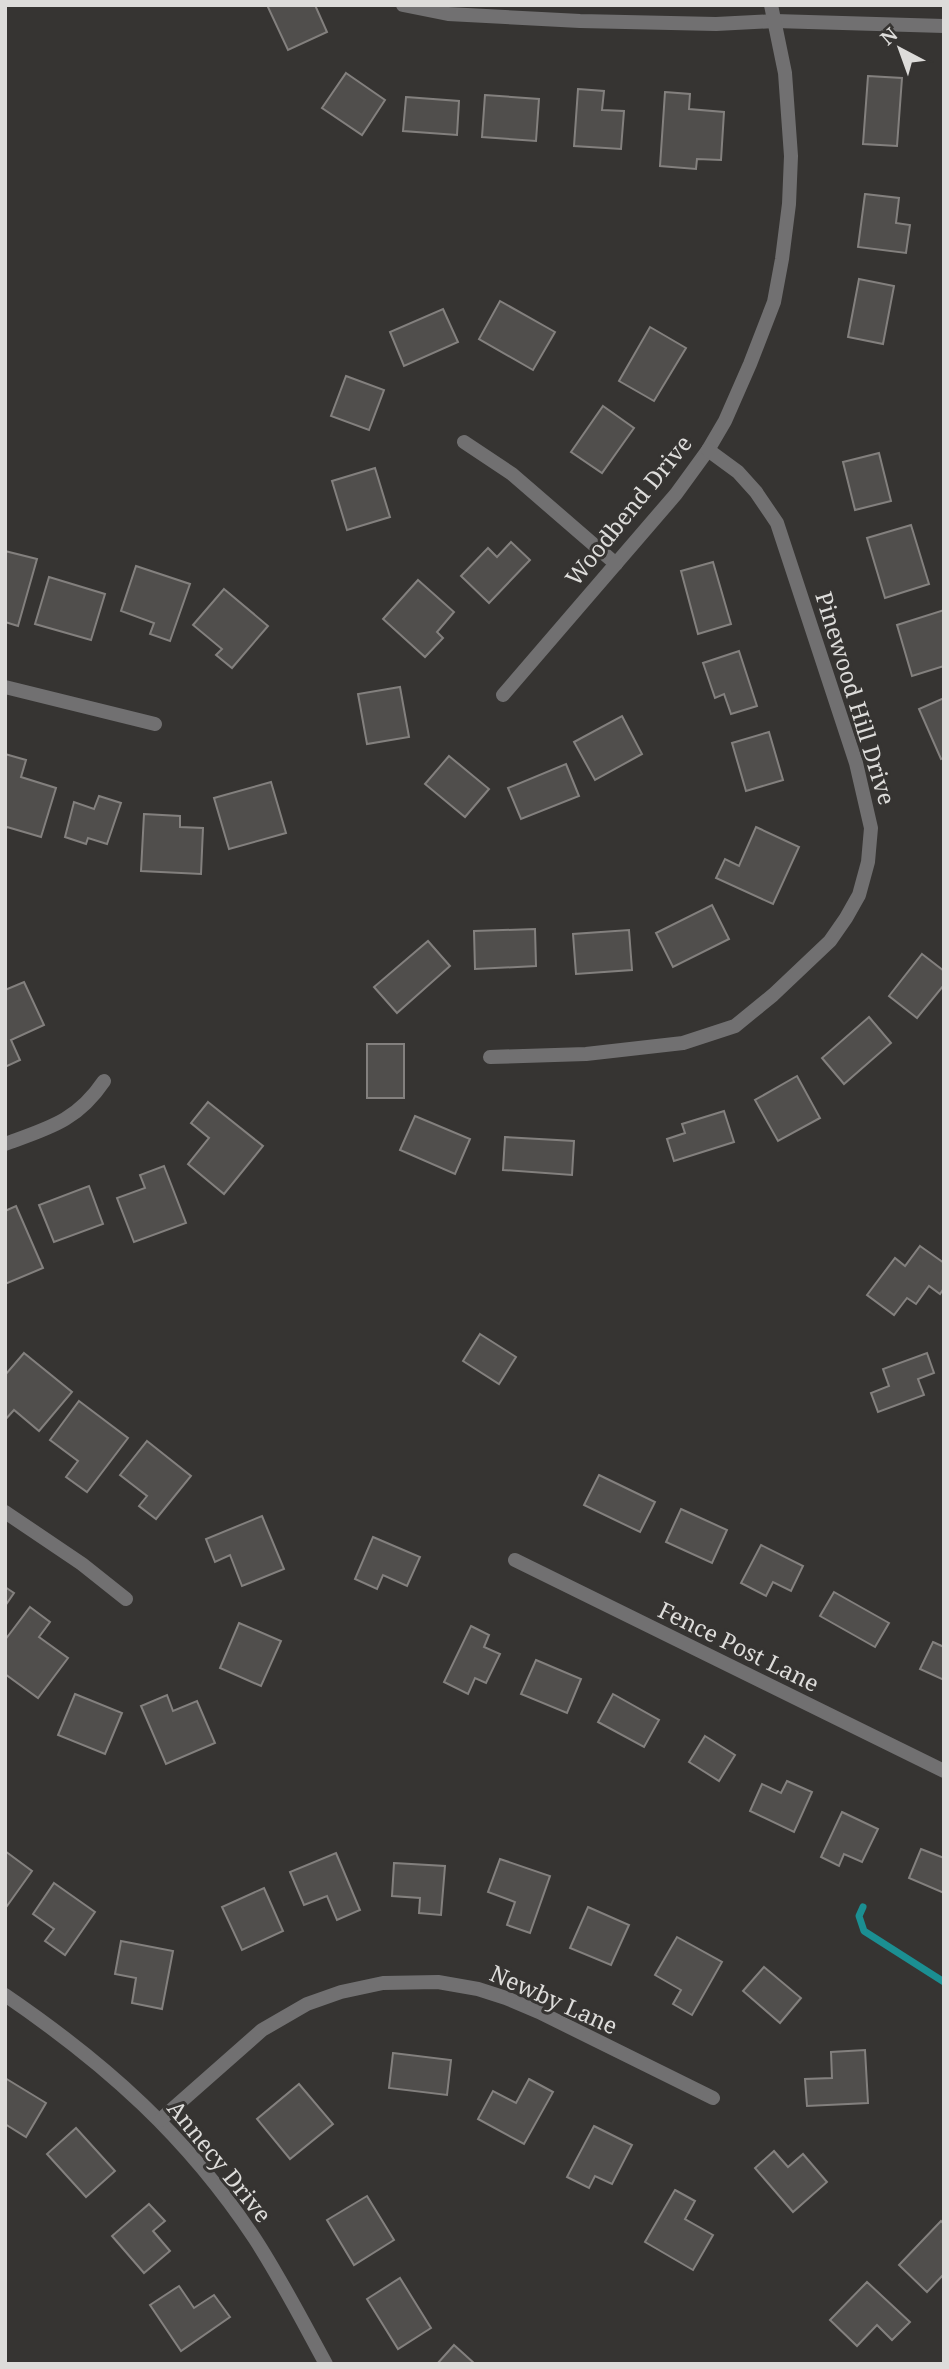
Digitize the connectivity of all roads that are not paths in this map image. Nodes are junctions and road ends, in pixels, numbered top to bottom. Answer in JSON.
{"nodes":[{"id":1,"x":403,"y":5,"type":"edge"},
{"id":2,"x":771,"y":5,"type":"edge"},
{"id":3,"x":775,"y":21,"type":"junction"},
{"id":4,"x":944,"y":26,"type":"edge"},
{"id":5,"x":464,"y":442,"type":"dead end"},
{"id":6,"x":708,"y":450,"type":"junction"},
{"id":7,"x":616,"y":564,"type":"junction"},
{"id":8,"x":5,"y":687,"type":"edge"},
{"id":9,"x":503,"y":695,"type":"dead end"},
{"id":10,"x":155,"y":724,"type":"dead end"},
{"id":11,"x":490,"y":1057,"type":"dead end"},
{"id":12,"x":104,"y":1081,"type":"dead end"},
{"id":13,"x":5,"y":1144,"type":"edge"},
{"id":14,"x":5,"y":1512,"type":"edge"},
{"id":15,"x":515,"y":1560,"type":"dead end"},
{"id":16,"x":126,"y":1599,"type":"dead end"},
{"id":17,"x":944,"y":1771,"type":"edge"},
{"id":18,"x":5,"y":1995,"type":"edge"},
{"id":19,"x":713,"y":2098,"type":"dead end"},
{"id":20,"x":160,"y":2120,"type":"junction"},
{"id":21,"x":326,"y":2364,"type":"edge"}],
"edges":[{"from":1,"to":3,"type":"street"},
{"from":2,"to":3,"type":"street","name":"Woodbend Drive"},
{"from":3,"to":4,"type":"street"},
{"from":3,"to":6,"type":"street","name":"Woodbend Drive"},
{"from":5,"to":7,"type":"street"},
{"from":6,"to":7,"type":"street","name":"Woodbend Drive"},
{"from":6,"to":11,"type":"street","name":"Pinewood Hill Drive"},
{"from":7,"to":9,"type":"street","name":"Woodbend Drive"},
{"from":8,"to":10,"type":"street"},
{"from":12,"to":13,"type":"street"},
{"from":14,"to":16,"type":"street"},
{"from":15,"to":17,"type":"street","name":"Fence Post Lane"},
{"from":18,"to":20,"type":"street","name":"Annecy Drive"},
{"from":19,"to":20,"type":"street","name":"Newby Lane"},
{"from":20,"to":21,"type":"street","name":"Annecy Drive"}]}
